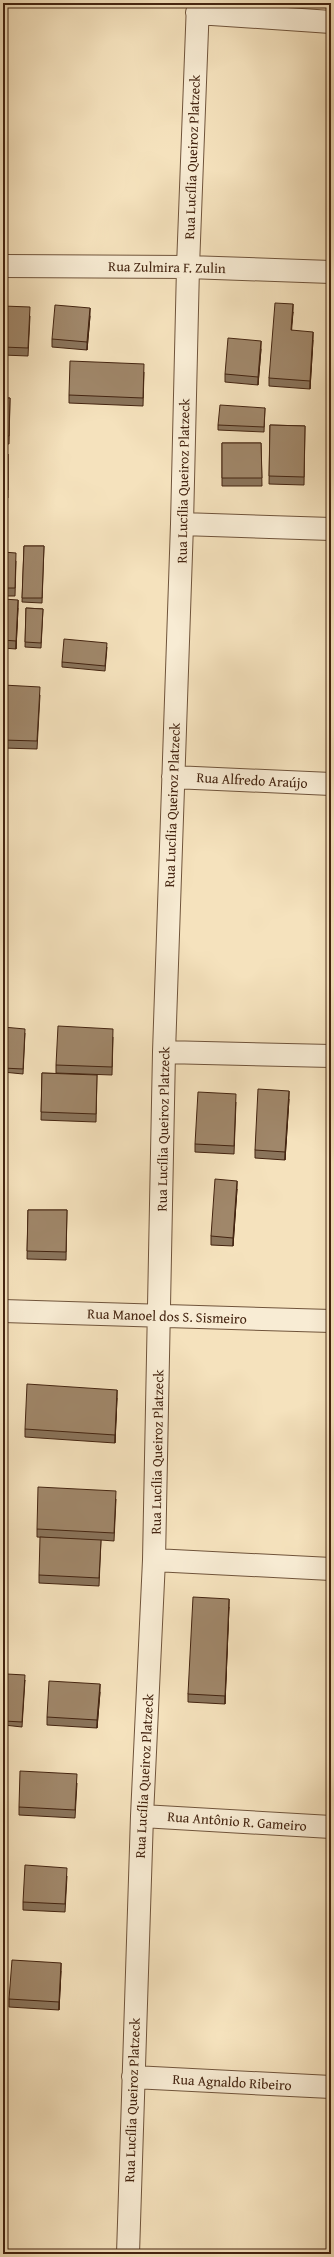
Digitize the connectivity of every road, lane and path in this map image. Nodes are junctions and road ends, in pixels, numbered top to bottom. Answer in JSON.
{"nodes":[{"id":1,"x":197,"y":8,"type":"edge"},
{"id":2,"x":331,"y":22,"type":"edge"},
{"id":3,"x":3,"y":266,"type":"edge"},
{"id":4,"x":188,"y":267,"type":"junction"},
{"id":5,"x":331,"y":272,"type":"edge"},
{"id":6,"x":182,"y":524,"type":"junction"},
{"id":7,"x":331,"y":529,"type":"edge"},
{"id":8,"x":173,"y":777,"type":"junction"},
{"id":9,"x":331,"y":784,"type":"edge"},
{"id":10,"x":164,"y":1052,"type":"junction"},
{"id":11,"x":331,"y":1056,"type":"edge"},
{"id":12,"x":3,"y":1311,"type":"edge"},
{"id":13,"x":160,"y":1316,"type":"junction"},
{"id":14,"x":331,"y":1321,"type":"edge"},
{"id":15,"x":154,"y":1560,"type":"junction"},
{"id":16,"x":331,"y":1569,"type":"edge"},
{"id":17,"x":142,"y":1816,"type":"junction"},
{"id":18,"x":331,"y":1827,"type":"edge"},
{"id":19,"x":133,"y":2077,"type":"junction"},
{"id":20,"x":331,"y":2087,"type":"edge"},
{"id":21,"x":128,"y":2254,"type":"edge"}],
"edges":[{"from":1,"to":2,"type":"street"},
{"from":1,"to":4,"type":"street","name":"Rua Lucília Queiroz Platzeck"},
{"from":3,"to":4,"type":"street","name":"Rua Zulmira F. Zulin"},
{"from":4,"to":5,"type":"street","name":"Rua Zulmira F. Zulin"},
{"from":4,"to":6,"type":"street","name":"Rua Lucília Queiroz Platzeck"},
{"from":6,"to":7,"type":"street"},
{"from":6,"to":8,"type":"street","name":"Rua Lucília Queiroz Platzeck"},
{"from":8,"to":9,"type":"street","name":"Rua Alfredo Araújo"},
{"from":8,"to":10,"type":"street","name":"Rua Lucília Queiroz Platzeck"},
{"from":10,"to":11,"type":"street"},
{"from":10,"to":13,"type":"street","name":"Rua Lucília Queiroz Platzeck"},
{"from":12,"to":13,"type":"street","name":"Rua Manoel dos S. Sismeiro"},
{"from":13,"to":14,"type":"street","name":"Rua Manoel dos S. Sismeiro"},
{"from":13,"to":15,"type":"street","name":"Rua Lucília Queiroz Platzeck"},
{"from":15,"to":16,"type":"street"},
{"from":15,"to":17,"type":"street","name":"Rua Lucília Queiroz Platzeck"},
{"from":17,"to":18,"type":"street","name":"Rua Antônio R. Gameiro"},
{"from":17,"to":19,"type":"street","name":"Rua Lucília Queiroz Platzeck"},
{"from":19,"to":20,"type":"street","name":"Rua Agnaldo Ribeiro"},
{"from":19,"to":21,"type":"street","name":"Rua Lucília Queiroz Platzeck"}]}
